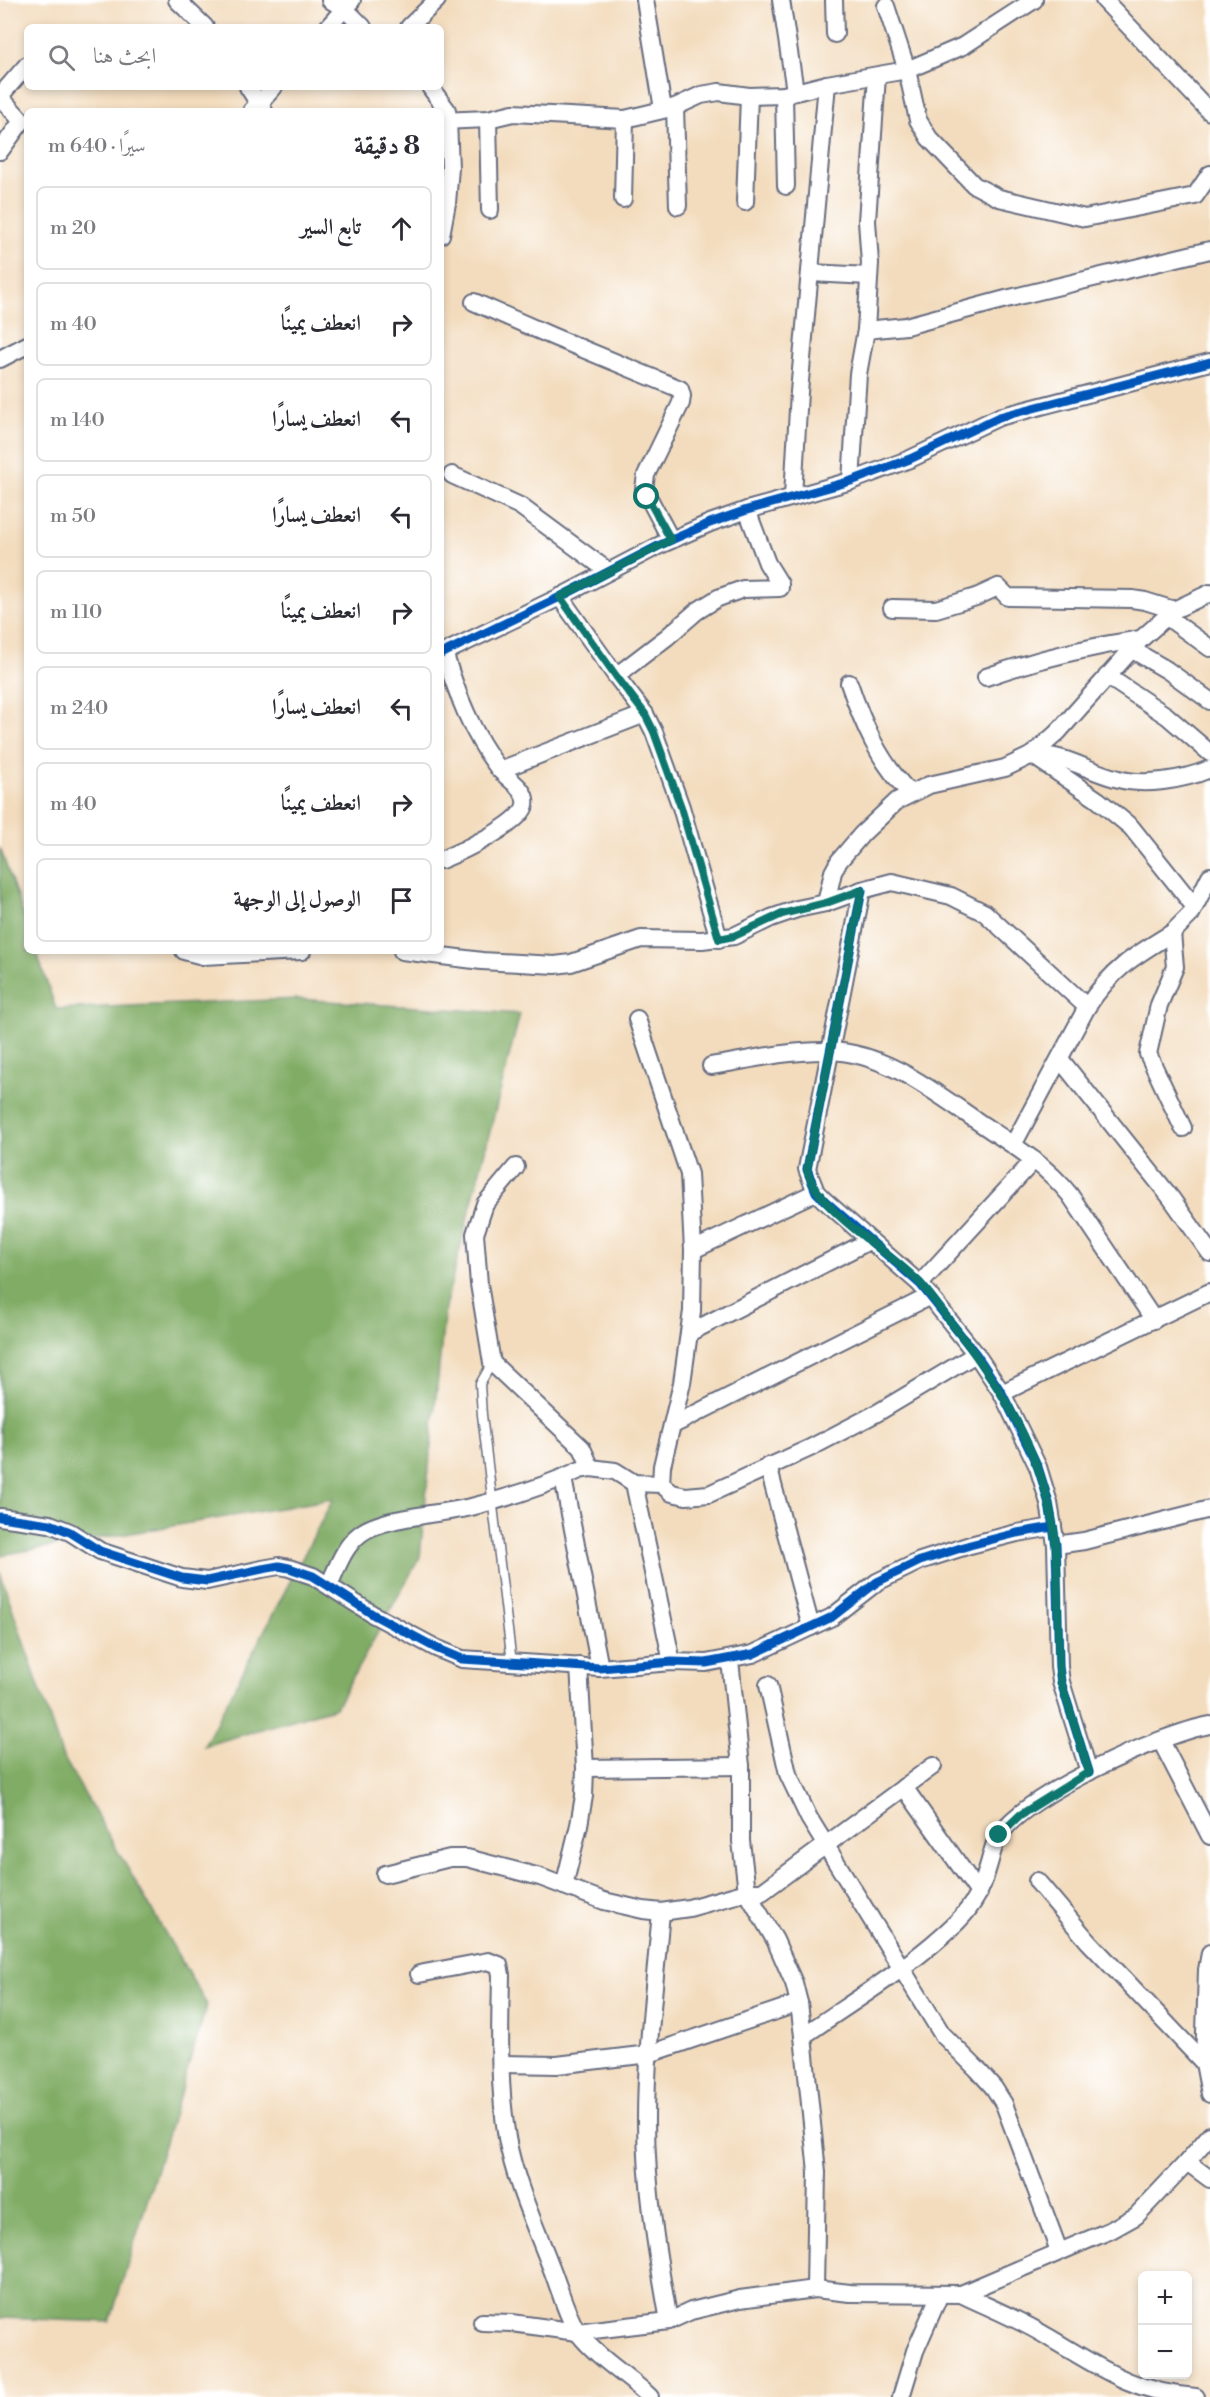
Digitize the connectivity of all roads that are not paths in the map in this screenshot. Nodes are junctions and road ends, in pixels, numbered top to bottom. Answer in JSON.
{"nodes":[{"id":1,"x":177,"y":0,"type":"edge"},
{"id":2,"x":437,"y":0,"type":"edge"},
{"id":3,"x":645,"y":0,"type":"edge"},
{"id":4,"x":781,"y":0,"type":"edge"},
{"id":5,"x":834,"y":0,"type":"edge"},
{"id":6,"x":1034,"y":0,"type":"edge"},
{"id":7,"x":1104,"y":0,"type":"edge"},
{"id":8,"x":342,"y":3,"type":"edge"},
{"id":9,"x":886,"y":6,"type":"dead end"},
{"id":10,"x":1120,"y":6,"type":"edge"},
{"id":11,"x":202,"y":24,"type":"edge"},
{"id":12,"x":330,"y":24,"type":"edge"},
{"id":13,"x":360,"y":24,"type":"edge"},
{"id":14,"x":412,"y":24,"type":"edge"},
{"id":15,"x":835,"y":34,"type":"dead end"},
{"id":16,"x":24,"y":69,"type":"edge"},
{"id":17,"x":907,"y":70,"type":"junction"},
{"id":18,"x":878,"y":76,"type":"junction"},
{"id":19,"x":827,"y":84,"type":"junction"},
{"id":20,"x":249,"y":90,"type":"edge"},
{"id":21,"x":272,"y":90,"type":"edge"},
{"id":22,"x":432,"y":90,"type":"edge"},
{"id":23,"x":789,"y":93,"type":"junction"},
{"id":24,"x":749,"y":96,"type":"junction"},
{"id":25,"x":0,"y":97,"type":"edge"},
{"id":26,"x":258,"y":108,"type":"edge"},
{"id":27,"x":259,"y":108,"type":"edge"},
{"id":28,"x":669,"y":108,"type":"junction"},
{"id":29,"x":1210,"y":112,"type":"edge"},
{"id":30,"x":488,"y":119,"type":"junction"},
{"id":31,"x":625,"y":119,"type":"junction"},
{"id":32,"x":445,"y":120,"type":"edge"},
{"id":33,"x":0,"y":151,"type":"edge"},
{"id":34,"x":1210,"y":174,"type":"edge"},
{"id":35,"x":786,"y":186,"type":"dead end"},
{"id":36,"x":623,"y":199,"type":"dead end"},
{"id":37,"x":745,"y":202,"type":"dead end"},
{"id":38,"x":678,"y":206,"type":"dead end"},
{"id":39,"x":490,"y":210,"type":"dead end"},
{"id":40,"x":444,"y":218,"type":"edge"},
{"id":41,"x":1210,"y":250,"type":"edge"},
{"id":42,"x":811,"y":273,"type":"junction"},
{"id":43,"x":869,"y":276,"type":"junction"},
{"id":44,"x":474,"y":302,"type":"dead end"},
{"id":45,"x":866,"y":330,"type":"junction"},
{"id":46,"x":24,"y":347,"type":"edge"},
{"id":47,"x":0,"y":359,"type":"edge"},
{"id":48,"x":1210,"y":362,"type":"edge"},
{"id":49,"x":452,"y":475,"type":"dead end"},
{"id":50,"x":851,"y":481,"type":"junction"},
{"id":51,"x":793,"y":496,"type":"junction"},
{"id":52,"x":747,"y":510,"type":"junction"},
{"id":53,"x":671,"y":540,"type":"junction"},
{"id":54,"x":608,"y":571,"type":"junction"},
{"id":55,"x":1210,"y":593,"type":"edge"},
{"id":56,"x":560,"y":597,"type":"junction"},
{"id":57,"x":892,"y":608,"type":"dead end"},
{"id":58,"x":1171,"y":614,"type":"junction"},
{"id":59,"x":1136,"y":644,"type":"junction"},
{"id":60,"x":1210,"y":648,"type":"edge"},
{"id":61,"x":444,"y":652,"type":"edge"},
{"id":62,"x":444,"y":658,"type":"edge"},
{"id":63,"x":616,"y":676,"type":"junction"},
{"id":64,"x":986,"y":676,"type":"dead end"},
{"id":65,"x":1107,"y":676,"type":"junction"},
{"id":66,"x":849,"y":683,"type":"dead end"},
{"id":67,"x":1210,"y":701,"type":"edge"},
{"id":68,"x":645,"y":714,"type":"junction"},
{"id":69,"x":1210,"y":753,"type":"edge"},
{"id":70,"x":1032,"y":755,"type":"junction"},
{"id":71,"x":1210,"y":769,"type":"edge"},
{"id":72,"x":500,"y":770,"type":"junction"},
{"id":73,"x":910,"y":793,"type":"junction"},
{"id":74,"x":444,"y":858,"type":"edge"},
{"id":75,"x":1210,"y":876,"type":"edge"},
{"id":76,"x":862,"y":890,"type":"junction"},
{"id":77,"x":826,"y":903,"type":"junction"},
{"id":78,"x":1194,"y":906,"type":"junction"},
{"id":79,"x":1172,"y":933,"type":"junction"},
{"id":80,"x":719,"y":939,"type":"junction"},
{"id":81,"x":195,"y":954,"type":"edge"},
{"id":82,"x":243,"y":954,"type":"edge"},
{"id":83,"x":424,"y":954,"type":"edge"},
{"id":84,"x":1087,"y":1007,"type":"junction"},
{"id":85,"x":637,"y":1019,"type":"dead end"},
{"id":86,"x":830,"y":1051,"type":"junction"},
{"id":87,"x":1060,"y":1059,"type":"junction"},
{"id":88,"x":711,"y":1066,"type":"dead end"},
{"id":89,"x":1183,"y":1128,"type":"dead end"},
{"id":90,"x":1013,"y":1145,"type":"junction"},
{"id":91,"x":1034,"y":1160,"type":"junction"},
{"id":92,"x":516,"y":1167,"type":"dead end"},
{"id":93,"x":816,"y":1192,"type":"junction"},
{"id":94,"x":869,"y":1241,"type":"junction"},
{"id":95,"x":693,"y":1250,"type":"junction"},
{"id":96,"x":1210,"y":1253,"type":"edge"},
{"id":97,"x":925,"y":1290,"type":"junction"},
{"id":98,"x":1210,"y":1292,"type":"edge"},
{"id":99,"x":1154,"y":1320,"type":"junction"},
{"id":100,"x":689,"y":1333,"type":"junction"},
{"id":101,"x":976,"y":1354,"type":"junction"},
{"id":102,"x":492,"y":1363,"type":"junction"},
{"id":103,"x":1002,"y":1393,"type":"junction"},
{"id":104,"x":673,"y":1425,"type":"junction"},
{"id":105,"x":768,"y":1466,"type":"junction"},
{"id":106,"x":591,"y":1468,"type":"junction"},
{"id":107,"x":563,"y":1478,"type":"junction"},
{"id":108,"x":634,"y":1483,"type":"junction"},
{"id":109,"x":661,"y":1484,"type":"junction"},
{"id":110,"x":493,"y":1502,"type":"junction"},
{"id":111,"x":1210,"y":1509,"type":"edge"},
{"id":112,"x":0,"y":1517,"type":"edge"},
{"id":113,"x":1053,"y":1527,"type":"junction"},
{"id":114,"x":1056,"y":1545,"type":"junction"},
{"id":115,"x":329,"y":1585,"type":"junction"},
{"id":116,"x":811,"y":1627,"type":"junction"},
{"id":117,"x":730,"y":1660,"type":"junction"},
{"id":118,"x":672,"y":1662,"type":"junction"},
{"id":119,"x":512,"y":1663,"type":"junction"},
{"id":120,"x":579,"y":1666,"type":"junction"},
{"id":121,"x":600,"y":1668,"type":"junction"},
{"id":122,"x":768,"y":1685,"type":"dead end"},
{"id":123,"x":1210,"y":1725,"type":"edge"},
{"id":124,"x":1161,"y":1741,"type":"junction"},
{"id":125,"x":741,"y":1766,"type":"junction"},
{"id":126,"x":933,"y":1766,"type":"dead end"},
{"id":127,"x":585,"y":1768,"type":"junction"},
{"id":128,"x":1089,"y":1772,"type":"junction"},
{"id":129,"x":903,"y":1787,"type":"junction"},
{"id":130,"x":1205,"y":1814,"type":"edge"},
{"id":131,"x":1210,"y":1836,"type":"edge"},
{"id":132,"x":825,"y":1846,"type":"junction"},
{"id":133,"x":385,"y":1874,"type":"dead end"},
{"id":134,"x":1037,"y":1881,"type":"dead end"},
{"id":135,"x":564,"y":1886,"type":"junction"},
{"id":136,"x":747,"y":1892,"type":"junction"},
{"id":137,"x":980,"y":1893,"type":"junction"},
{"id":138,"x":661,"y":1912,"type":"junction"},
{"id":139,"x":1210,"y":1953,"type":"edge"},
{"id":140,"x":900,"y":1968,"type":"junction"},
{"id":141,"x":419,"y":1974,"type":"dead end"},
{"id":142,"x":799,"y":2002,"type":"junction"},
{"id":143,"x":803,"y":2036,"type":"junction"},
{"id":144,"x":649,"y":2054,"type":"junction"},
{"id":145,"x":1207,"y":2063,"type":"edge"},
{"id":146,"x":502,"y":2064,"type":"junction"},
{"id":147,"x":1210,"y":2094,"type":"edge"},
{"id":148,"x":1210,"y":2135,"type":"edge"},
{"id":149,"x":1187,"y":2162,"type":"junction"},
{"id":150,"x":1209,"y":2176,"type":"edge"},
{"id":151,"x":1059,"y":2251,"type":"junction"},
{"id":152,"x":815,"y":2289,"type":"junction"},
{"id":153,"x":940,"y":2294,"type":"junction"},
{"id":154,"x":961,"y":2294,"type":"junction"},
{"id":155,"x":669,"y":2321,"type":"junction"},
{"id":156,"x":482,"y":2322,"type":"dead end"},
{"id":157,"x":577,"y":2332,"type":"junction"},
{"id":158,"x":1164,"y":2396,"type":"edge"},
{"id":159,"x":650,"y":2397,"type":"edge"},
{"id":160,"x":901,"y":2397,"type":"edge"},
{"id":161,"x":1196,"y":2397,"type":"edge"}],
"edges":[{"from":1,"to":11,"type":"street"},
{"from":2,"to":14,"type":"street"},
{"from":3,"to":28,"type":"street"},
{"from":4,"to":23,"type":"street"},
{"from":5,"to":15,"type":"street"},
{"from":6,"to":17,"type":"street"},
{"from":7,"to":10,"type":"street"},
{"from":8,"to":12,"type":"street"},
{"from":8,"to":13,"type":"street"},
{"from":9,"to":17,"type":"street"},
{"from":10,"to":29,"type":"street"},
{"from":16,"to":25,"type":"street"},
{"from":17,"to":18,"type":"street"},
{"from":17,"to":34,"type":"street"},
{"from":18,"to":19,"type":"street"},
{"from":18,"to":43,"type":"street"},
{"from":19,"to":23,"type":"street"},
{"from":19,"to":42,"type":"street"},
{"from":20,"to":26,"type":"street"},
{"from":21,"to":27,"type":"street"},
{"from":22,"to":32,"type":"street"},
{"from":23,"to":24,"type":"street"},
{"from":23,"to":35,"type":"street"},
{"from":24,"to":28,"type":"street"},
{"from":24,"to":37,"type":"street"},
{"from":25,"to":33,"type":"street"},
{"from":28,"to":31,"type":"street"},
{"from":28,"to":38,"type":"street"},
{"from":30,"to":31,"type":"street"},
{"from":30,"to":32,"type":"street"},
{"from":30,"to":39,"type":"street"},
{"from":31,"to":36,"type":"street"},
{"from":32,"to":40,"type":"street"},
{"from":41,"to":45,"type":"street"},
{"from":42,"to":43,"type":"street"},
{"from":42,"to":51,"type":"street"},
{"from":43,"to":45,"type":"street"},
{"from":44,"to":53,"type":"street"},
{"from":45,"to":50,"type":"street"},
{"from":46,"to":47,"type":"street"},
{"from":48,"to":50,"type":"street"},
{"from":49,"to":54,"type":"street"},
{"from":50,"to":51,"type":"street"},
{"from":51,"to":52,"type":"street"},
{"from":52,"to":53,"type":"street"},
{"from":52,"to":63,"type":"street"},
{"from":53,"to":54,"type":"street"},
{"from":54,"to":56,"type":"street"},
{"from":55,"to":58,"type":"street"},
{"from":56,"to":61,"type":"street"},
{"from":56,"to":63,"type":"street"},
{"from":57,"to":58,"type":"street"},
{"from":58,"to":59,"type":"street"},
{"from":58,"to":60,"type":"street"},
{"from":59,"to":64,"type":"street"},
{"from":59,"to":65,"type":"street"},
{"from":59,"to":67,"type":"street"},
{"from":62,"to":72,"type":"street"},
{"from":63,"to":68,"type":"street"},
{"from":65,"to":69,"type":"street"},
{"from":65,"to":70,"type":"street"},
{"from":66,"to":73,"type":"street"},
{"from":68,"to":72,"type":"street"},
{"from":68,"to":80,"type":"street"},
{"from":70,"to":71,"type":"street"},
{"from":70,"to":73,"type":"street"},
{"from":70,"to":78,"type":"street"},
{"from":72,"to":74,"type":"street"},
{"from":73,"to":77,"type":"street"},
{"from":75,"to":78,"type":"street"},
{"from":76,"to":77,"type":"street"},
{"from":76,"to":84,"type":"street"},
{"from":76,"to":86,"type":"street"},
{"from":77,"to":80,"type":"street"},
{"from":78,"to":79,"type":"street"},
{"from":79,"to":84,"type":"street"},
{"from":79,"to":89,"type":"street"},
{"from":80,"to":83,"type":"street"},
{"from":81,"to":82,"type":"street"},
{"from":84,"to":87,"type":"street"},
{"from":85,"to":95,"type":"street"},
{"from":86,"to":88,"type":"street"},
{"from":86,"to":90,"type":"street"},
{"from":86,"to":93,"type":"street"},
{"from":87,"to":90,"type":"street"},
{"from":87,"to":96,"type":"street"},
{"from":90,"to":91,"type":"street"},
{"from":91,"to":97,"type":"street"},
{"from":91,"to":99,"type":"street"},
{"from":92,"to":102,"type":"street"},
{"from":93,"to":94,"type":"street"},
{"from":93,"to":95,"type":"street"},
{"from":94,"to":97,"type":"street"},
{"from":94,"to":100,"type":"street"},
{"from":95,"to":100,"type":"street"},
{"from":97,"to":101,"type":"street"},
{"from":97,"to":104,"type":"street"},
{"from":98,"to":99,"type":"street"},
{"from":99,"to":103,"type":"street"},
{"from":100,"to":104,"type":"street"},
{"from":101,"to":103,"type":"street"},
{"from":101,"to":105,"type":"street"},
{"from":102,"to":106,"type":"street"},
{"from":102,"to":110,"type":"lane"},
{"from":103,"to":113,"type":"street"},
{"from":104,"to":109,"type":"street"},
{"from":105,"to":109,"type":"street"},
{"from":105,"to":116,"type":"street"},
{"from":106,"to":107,"type":"street"},
{"from":106,"to":108,"type":"street"},
{"from":107,"to":110,"type":"street"},
{"from":107,"to":121,"type":"street"},
{"from":108,"to":109,"type":"street"},
{"from":108,"to":118,"type":"street"},
{"from":110,"to":115,"type":"street"},
{"from":110,"to":119,"type":"lane"},
{"from":111,"to":114,"type":"street"},
{"from":112,"to":115,"type":"street"},
{"from":113,"to":114,"type":"street"},
{"from":113,"to":116,"type":"street"},
{"from":114,"to":128,"type":"street"},
{"from":115,"to":119,"type":"street"},
{"from":116,"to":117,"type":"street"},
{"from":117,"to":118,"type":"street"},
{"from":117,"to":125,"type":"street"},
{"from":118,"to":121,"type":"street"},
{"from":119,"to":120,"type":"street"},
{"from":120,"to":121,"type":"street"},
{"from":120,"to":127,"type":"street"},
{"from":122,"to":132,"type":"street"},
{"from":123,"to":124,"type":"street"},
{"from":124,"to":128,"type":"street"},
{"from":124,"to":130,"type":"street"},
{"from":125,"to":127,"type":"street"},
{"from":125,"to":136,"type":"street"},
{"from":126,"to":129,"type":"street"},
{"from":127,"to":135,"type":"street"},
{"from":128,"to":137,"type":"street"},
{"from":129,"to":132,"type":"street"},
{"from":129,"to":137,"type":"street"},
{"from":130,"to":131,"type":"street"},
{"from":132,"to":136,"type":"street"},
{"from":132,"to":140,"type":"street"},
{"from":133,"to":135,"type":"street"},
{"from":134,"to":145,"type":"street"},
{"from":135,"to":138,"type":"street"},
{"from":136,"to":138,"type":"street"},
{"from":136,"to":142,"type":"street"},
{"from":137,"to":140,"type":"street"},
{"from":138,"to":144,"type":"street"},
{"from":139,"to":145,"type":"street"},
{"from":140,"to":143,"type":"street"},
{"from":140,"to":151,"type":"street"},
{"from":141,"to":146,"type":"street"},
{"from":142,"to":143,"type":"street"},
{"from":142,"to":144,"type":"street"},
{"from":143,"to":152,"type":"street"},
{"from":144,"to":146,"type":"street"},
{"from":144,"to":155,"type":"street"},
{"from":145,"to":147,"type":"street"},
{"from":146,"to":157,"type":"street"},
{"from":148,"to":149,"type":"street"},
{"from":149,"to":150,"type":"street"},
{"from":149,"to":151,"type":"street"},
{"from":151,"to":154,"type":"street"},
{"from":152,"to":153,"type":"street"},
{"from":152,"to":155,"type":"street"},
{"from":153,"to":154,"type":"street"},
{"from":153,"to":160,"type":"street"},
{"from":154,"to":158,"type":"street"},
{"from":155,"to":157,"type":"street"},
{"from":156,"to":157,"type":"street"},
{"from":157,"to":159,"type":"street"},
{"from":158,"to":161,"type":"street"}]}
